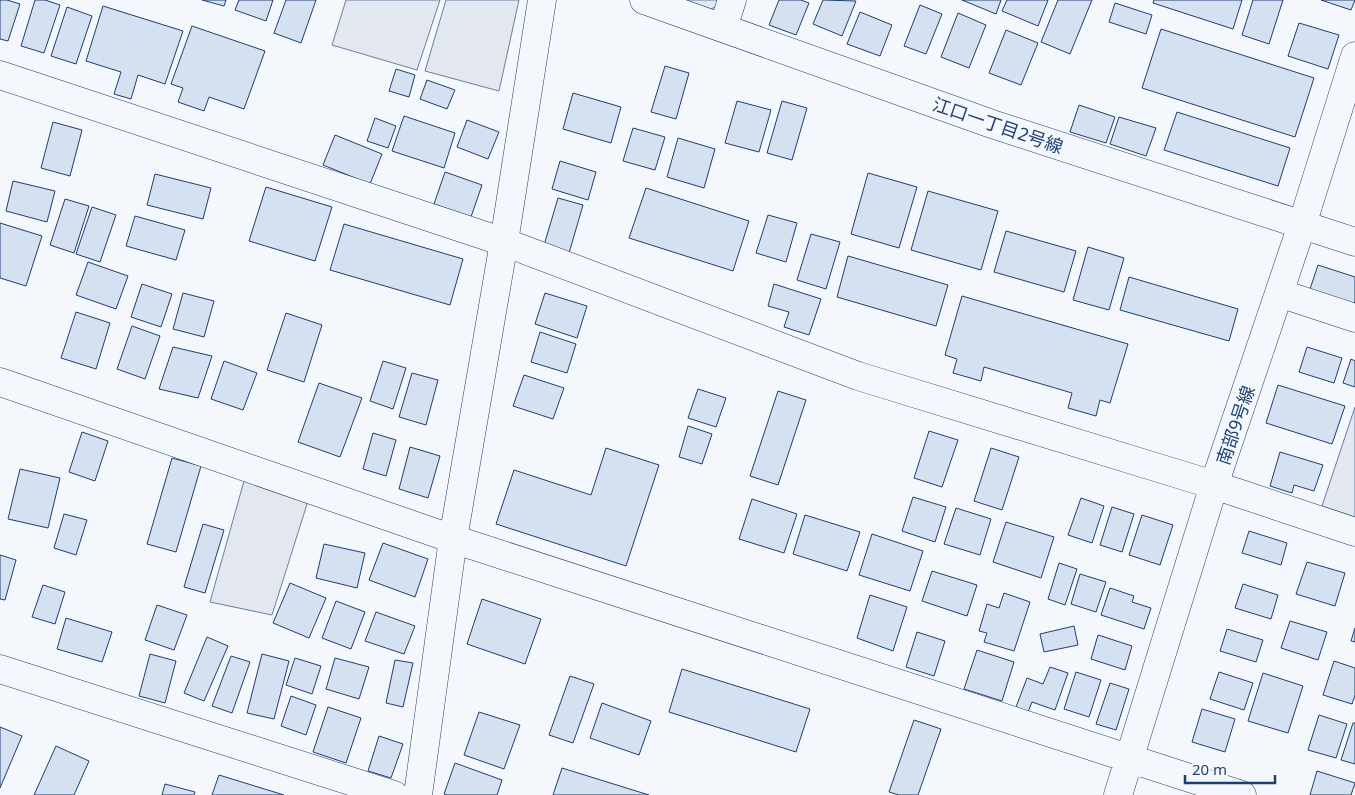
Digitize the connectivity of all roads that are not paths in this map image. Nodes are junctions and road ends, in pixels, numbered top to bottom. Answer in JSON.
{"nodes":[{"id":1,"x":542,"y":0,"type":"edge"},
{"id":2,"x":644,"y":0,"type":"edge"},
{"id":3,"x":732,"y":0,"type":"edge"},
{"id":4,"x":723,"y":28,"type":"junction"},
{"id":5,"x":1355,"y":56,"type":"edge"},
{"id":6,"x":0,"y":75,"type":"edge"},
{"id":7,"x":1302,"y":225,"type":"junction"},
{"id":8,"x":504,"y":242,"type":"junction"},
{"id":9,"x":1355,"y":242,"type":"edge"},
{"id":10,"x":1279,"y":294,"type":"junction"},
{"id":11,"x":1355,"y":318,"type":"edge"},
{"id":12,"x":0,"y":382,"type":"edge"},
{"id":13,"x":1214,"y":485,"type":"junction"},
{"id":14,"x":1355,"y":532,"type":"edge"},
{"id":15,"x":453,"y":539,"type":"junction"},
{"id":16,"x":0,"y":668,"type":"edge"},
{"id":17,"x":1130,"y":758,"type":"junction"},
{"id":18,"x":394,"y":795,"type":"edge"},
{"id":19,"x":418,"y":795,"type":"edge"},
{"id":20,"x":1118,"y":795,"type":"edge"},
{"id":21,"x":1242,"y":795,"type":"edge"}],
"edges":[{"from":1,"to":8,"type":"street"},
{"from":2,"to":4,"type":"street","name":"江口一丁目2号線"},
{"from":3,"to":4,"type":"street"},
{"from":4,"to":7,"type":"street","name":"江口一丁目2号線"},
{"from":5,"to":7,"type":"street","name":"南部9号線"},
{"from":6,"to":8,"type":"street"},
{"from":7,"to":9,"type":"street","name":"江口一丁目2号線"},
{"from":7,"to":10,"type":"street","name":"南部9号線"},
{"from":8,"to":13,"type":"street"},
{"from":8,"to":15,"type":"street"},
{"from":10,"to":11,"type":"street"},
{"from":10,"to":13,"type":"street","name":"南部9号線"},
{"from":12,"to":15,"type":"street"},
{"from":13,"to":14,"type":"street"},
{"from":13,"to":17,"type":"street","name":"南部9号線"},
{"from":15,"to":17,"type":"street"},
{"from":15,"to":19,"type":"street"},
{"from":16,"to":18,"type":"street"},
{"from":17,"to":20,"type":"street","name":"南部9号線"},
{"from":17,"to":21,"type":"street"}]}
